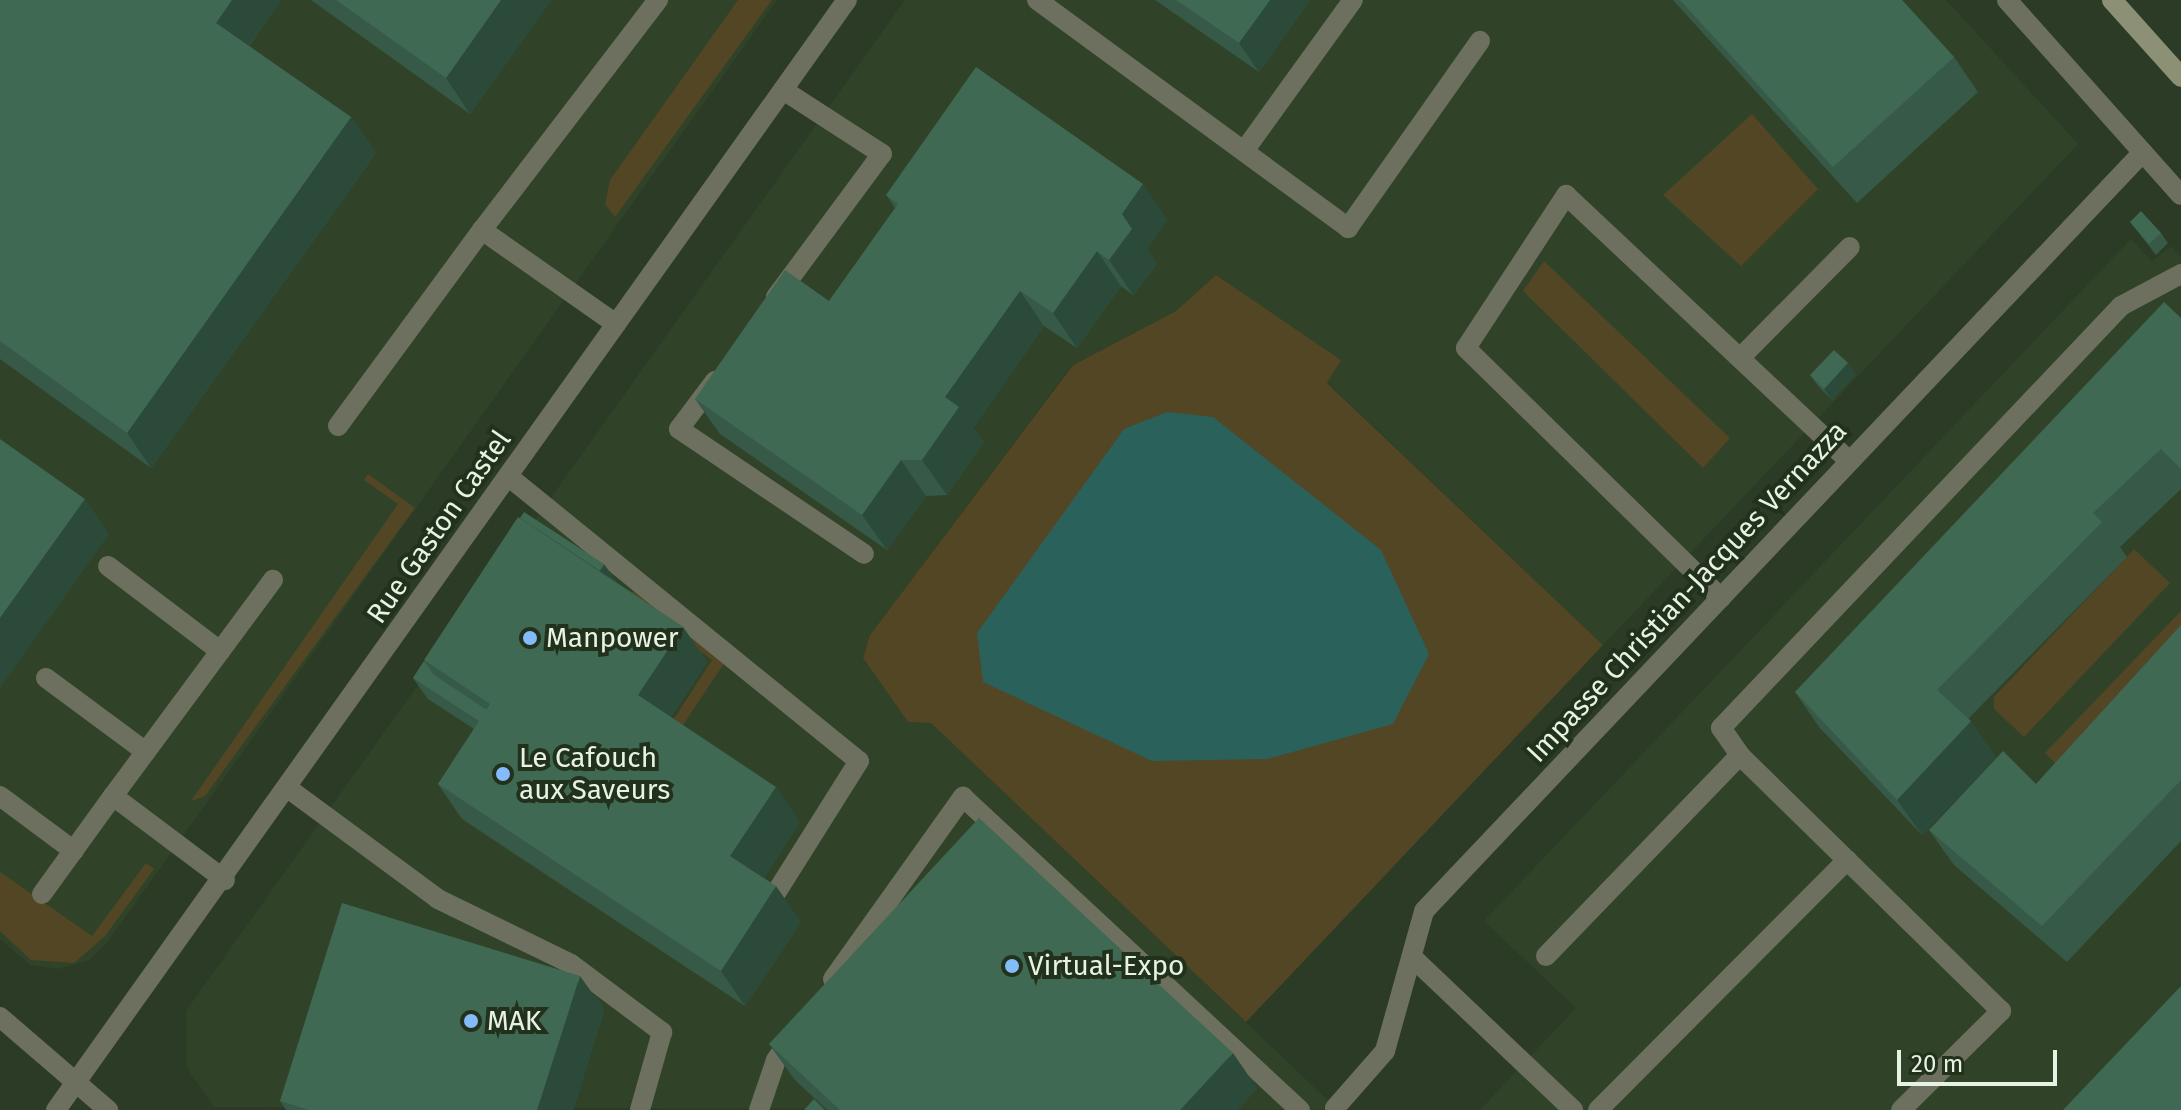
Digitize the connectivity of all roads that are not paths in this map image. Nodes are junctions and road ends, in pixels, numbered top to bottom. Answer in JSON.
{"nodes":[{"id":1,"x":658,"y":0,"type":"edge"},
{"id":2,"x":847,"y":0,"type":"edge"},
{"id":3,"x":1037,"y":0,"type":"edge"},
{"id":4,"x":1353,"y":0,"type":"edge"},
{"id":5,"x":2007,"y":0,"type":"edge"},
{"id":6,"x":2112,"y":0,"type":"edge"},
{"id":7,"x":1480,"y":41,"type":"dead end"},
{"id":8,"x":2181,"y":77,"type":"edge"},
{"id":9,"x":783,"y":90,"type":"junction"},
{"id":10,"x":1244,"y":151,"type":"junction"},
{"id":11,"x":2143,"y":152,"type":"junction"},
{"id":12,"x":2181,"y":195,"type":"edge"},
{"id":13,"x":482,"y":230,"type":"junction"},
{"id":14,"x":1850,"y":247,"type":"dead end"},
{"id":15,"x":2181,"y":274,"type":"edge"},
{"id":16,"x":762,"y":317,"type":"edge"},
{"id":17,"x":616,"y":324,"type":"junction"},
{"id":18,"x":1740,"y":358,"type":"junction"},
{"id":19,"x":725,"y":367,"type":"edge"},
{"id":20,"x":338,"y":426,"type":"dead end"},
{"id":21,"x":1849,"y":461,"type":"junction"},
{"id":22,"x":508,"y":476,"type":"junction"},
{"id":23,"x":864,"y":554,"type":"edge"},
{"id":24,"x":108,"y":566,"type":"dead end"},
{"id":25,"x":273,"y":580,"type":"dead end"},
{"id":26,"x":1721,"y":598,"type":"junction"},
{"id":27,"x":220,"y":651,"type":"junction"},
{"id":28,"x":46,"y":678,"type":"dead end"},
{"id":29,"x":146,"y":752,"type":"junction"},
{"id":30,"x":1740,"y":755,"type":"junction"},
{"id":31,"x":289,"y":789,"type":"junction"},
{"id":32,"x":0,"y":796,"type":"edge"},
{"id":33,"x":113,"y":796,"type":"junction"},
{"id":34,"x":74,"y":851,"type":"junction"},
{"id":35,"x":1847,"y":860,"type":"junction"},
{"id":36,"x":225,"y":880,"type":"junction"},
{"id":37,"x":777,"y":891,"type":"edge"},
{"id":38,"x":42,"y":894,"type":"dead end"},
{"id":39,"x":1546,"y":956,"type":"dead end"},
{"id":40,"x":1412,"y":957,"type":"junction"},
{"id":41,"x":0,"y":1017,"type":"edge"},
{"id":42,"x":73,"y":1082,"type":"junction"},
{"id":43,"x":1334,"y":1109,"type":"edge"},
{"id":44,"x":56,"y":1110,"type":"edge"},
{"id":45,"x":108,"y":1110,"type":"edge"},
{"id":46,"x":640,"y":1110,"type":"edge"},
{"id":47,"x":759,"y":1110,"type":"edge"},
{"id":48,"x":1300,"y":1110,"type":"edge"},
{"id":49,"x":1573,"y":1110,"type":"edge"},
{"id":50,"x":1598,"y":1110,"type":"edge"},
{"id":51,"x":1901,"y":1110,"type":"edge"}],
"edges":[{"from":1,"to":13,"type":"street"},
{"from":2,"to":9,"type":"street","name":"Rue Gaston Castel"},
{"from":3,"to":10,"type":"street"},
{"from":4,"to":10,"type":"street"},
{"from":5,"to":11,"type":"street"},
{"from":6,"to":8,"type":"main road"},
{"from":7,"to":10,"type":"street"},
{"from":9,"to":16,"type":"street"},
{"from":9,"to":17,"type":"street","name":"Rue Gaston Castel"},
{"from":11,"to":12,"type":"street"},
{"from":11,"to":21,"type":"street","name":"Impasse Christian-Jacques Vernazza"},
{"from":13,"to":17,"type":"street"},
{"from":13,"to":20,"type":"street"},
{"from":14,"to":18,"type":"street"},
{"from":15,"to":30,"type":"street"},
{"from":17,"to":22,"type":"street","name":"Rue Gaston Castel"},
{"from":18,"to":21,"type":"street"},
{"from":18,"to":26,"type":"street"},
{"from":19,"to":23,"type":"street"},
{"from":21,"to":26,"type":"street","name":"Impasse Christian-Jacques Vernazza"},
{"from":22,"to":31,"type":"street","name":"Rue Gaston Castel"},
{"from":22,"to":37,"type":"street"},
{"from":24,"to":27,"type":"street"},
{"from":25,"to":27,"type":"street"},
{"from":26,"to":40,"type":"street","name":"Impasse Christian-Jacques Vernazza"},
{"from":27,"to":29,"type":"street"},
{"from":28,"to":29,"type":"street"},
{"from":29,"to":33,"type":"street"},
{"from":30,"to":35,"type":"street"},
{"from":30,"to":39,"type":"street"},
{"from":31,"to":36,"type":"street","name":"Rue Gaston Castel"},
{"from":31,"to":46,"type":"street"},
{"from":32,"to":34,"type":"street"},
{"from":33,"to":34,"type":"street"},
{"from":33,"to":36,"type":"street"},
{"from":34,"to":38,"type":"street"},
{"from":35,"to":50,"type":"street"},
{"from":35,"to":51,"type":"street"},
{"from":36,"to":42,"type":"street","name":"Rue Gaston Castel"},
{"from":40,"to":43,"type":"street","name":"Impasse Christian-Jacques Vernazza"},
{"from":40,"to":49,"type":"street"},
{"from":41,"to":42,"type":"street"},
{"from":42,"to":44,"type":"street","name":"Rue Gaston Castel"},
{"from":42,"to":45,"type":"street"},
{"from":47,"to":48,"type":"street"}]}
